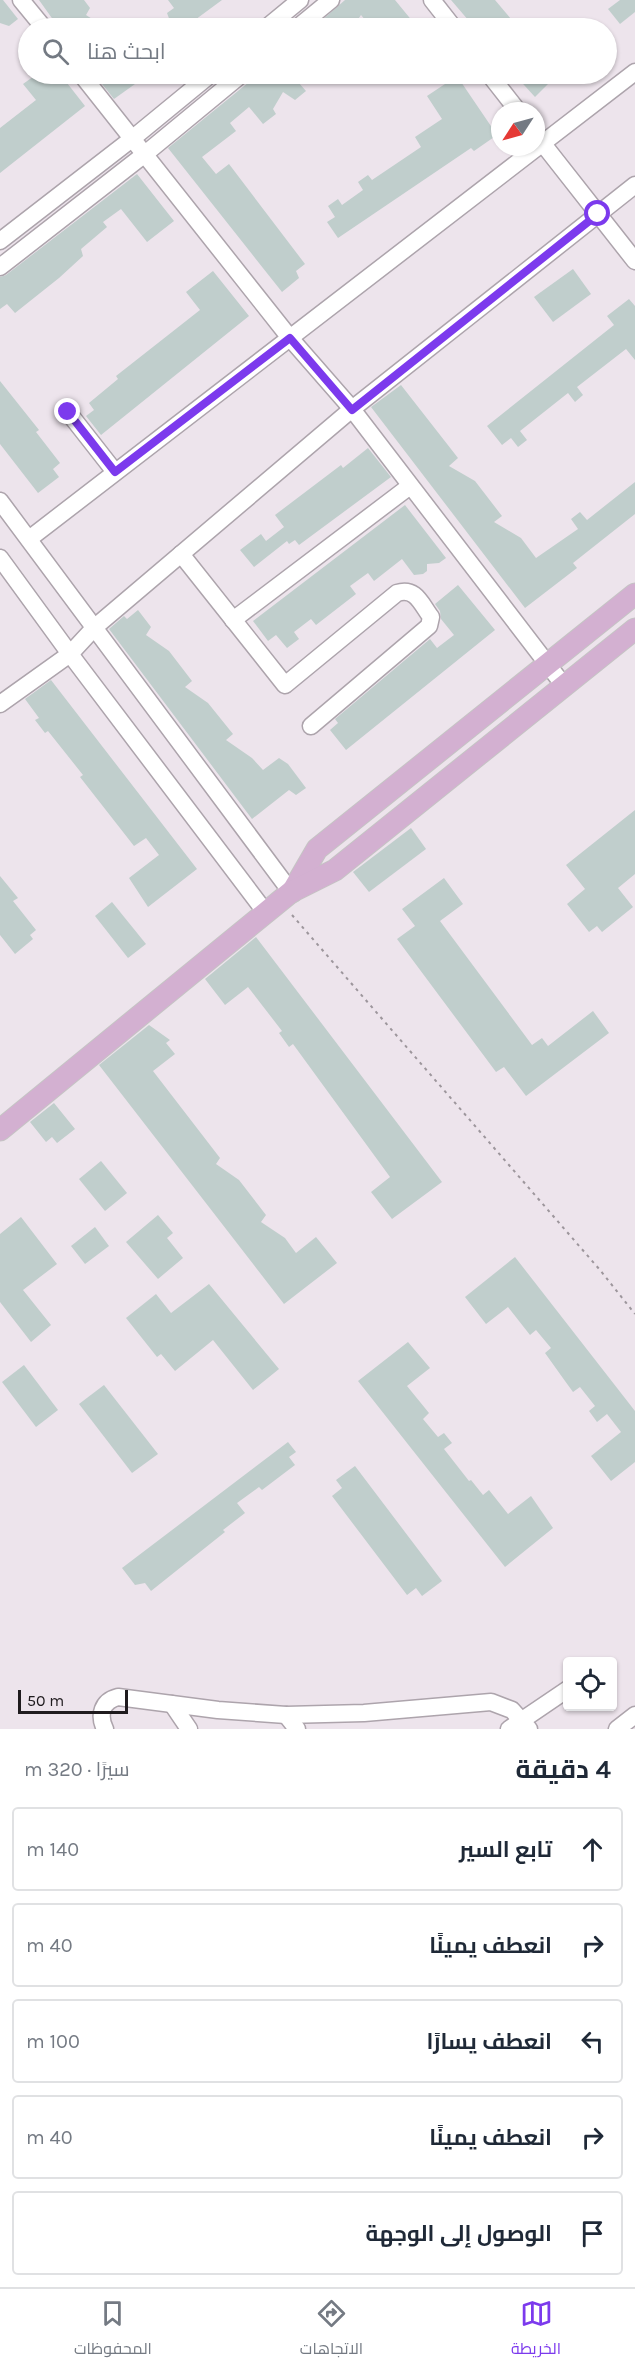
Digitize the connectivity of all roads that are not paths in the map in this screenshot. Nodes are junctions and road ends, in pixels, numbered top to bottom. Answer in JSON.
{"nodes":[{"id":1,"x":21,"y":0,"type":"edge"},
{"id":2,"x":300,"y":0,"type":"edge"},
{"id":3,"x":331,"y":0,"type":"edge"},
{"id":4,"x":432,"y":0,"type":"edge"},
{"id":5,"x":36,"y":18,"type":"edge"},
{"id":6,"x":278,"y":18,"type":"edge"},
{"id":7,"x":309,"y":18,"type":"edge"},
{"id":8,"x":446,"y":18,"type":"edge"},
{"id":9,"x":635,"y":72,"type":"edge"},
{"id":10,"x":89,"y":84,"type":"edge"},
{"id":11,"x":199,"y":84,"type":"edge"},
{"id":12,"x":230,"y":84,"type":"edge"},
{"id":13,"x":497,"y":84,"type":"edge"},
{"id":14,"x":511,"y":102,"type":"edge"},
{"id":15,"x":545,"y":135,"type":"edge"},
{"id":16,"x":133,"y":138,"type":"junction"},
{"id":17,"x":545,"y":145,"type":"edge"},
{"id":18,"x":145,"y":154,"type":"junction"},
{"id":19,"x":519,"y":156,"type":"edge"},
{"id":20,"x":635,"y":185,"type":"edge"},
{"id":21,"x":598,"y":214,"type":"junction"},
{"id":22,"x":0,"y":241,"type":"edge"},
{"id":23,"x":635,"y":261,"type":"edge"},
{"id":24,"x":0,"y":267,"type":"edge"},
{"id":25,"x":290,"y":338,"type":"junction"},
{"id":26,"x":352,"y":410,"type":"junction"},
{"id":27,"x":68,"y":412,"type":"dead end"},
{"id":28,"x":115,"y":472,"type":"junction"},
{"id":29,"x":410,"y":486,"type":"junction"},
{"id":30,"x":3,"y":510,"type":"edge"},
{"id":31,"x":29,"y":539,"type":"junction"},
{"id":32,"x":181,"y":554,"type":"junction"},
{"id":33,"x":0,"y":558,"type":"edge"},
{"id":34,"x":635,"y":594,"type":"edge"},
{"id":35,"x":233,"y":620,"type":"junction"},
{"id":36,"x":95,"y":627,"type":"junction"},
{"id":37,"x":635,"y":629,"type":"edge"},
{"id":38,"x":70,"y":654,"type":"junction"},
{"id":39,"x":547,"y":665,"type":"junction"},
{"id":40,"x":565,"y":687,"type":"junction"},
{"id":41,"x":0,"y":704,"type":"edge"},
{"id":42,"x":311,"y":726,"type":"dead end"},
{"id":43,"x":279,"y":902,"type":"junction"},
{"id":44,"x":0,"y":1130,"type":"edge"},
{"id":45,"x":563,"y":1692,"type":"edge"},
{"id":46,"x":172,"y":1704,"type":"junction"},
{"id":47,"x":286,"y":1714,"type":"junction"},
{"id":48,"x":635,"y":1715,"type":"edge"},
{"id":49,"x":521,"y":1726,"type":"edge"},
{"id":50,"x":105,"y":1729,"type":"edge"},
{"id":51,"x":189,"y":1729,"type":"edge"},
{"id":52,"x":297,"y":1729,"type":"edge"},
{"id":53,"x":617,"y":1729,"type":"edge"}],
"edges":[{"from":1,"to":5,"type":"street"},
{"from":2,"to":6,"type":"street"},
{"from":3,"to":7,"type":"street"},
{"from":4,"to":8,"type":"street"},
{"from":9,"to":15,"type":"street"},
{"from":10,"to":16,"type":"street"},
{"from":11,"to":16,"type":"street"},
{"from":12,"to":18,"type":"street"},
{"from":13,"to":14,"type":"street"},
{"from":16,"to":18,"type":"street"},
{"from":16,"to":22,"type":"street"},
{"from":17,"to":21,"type":"street"},
{"from":18,"to":24,"type":"street"},
{"from":18,"to":25,"type":"street"},
{"from":19,"to":25,"type":"street"},
{"from":20,"to":21,"type":"street"},
{"from":21,"to":23,"type":"street"},
{"from":21,"to":26,"type":"street"},
{"from":25,"to":26,"type":"street"},
{"from":25,"to":28,"type":"street"},
{"from":26,"to":29,"type":"street"},
{"from":26,"to":32,"type":"street"},
{"from":27,"to":28,"type":"street"},
{"from":28,"to":31,"type":"street"},
{"from":29,"to":35,"type":"street"},
{"from":29,"to":39,"type":"street"},
{"from":30,"to":31,"type":"street"},
{"from":31,"to":36,"type":"street"},
{"from":32,"to":35,"type":"street"},
{"from":32,"to":36,"type":"street"},
{"from":33,"to":38,"type":"street"},
{"from":34,"to":39,"type":"main road"},
{"from":35,"to":42,"type":"street"},
{"from":36,"to":38,"type":"street"},
{"from":36,"to":43,"type":"street"},
{"from":37,"to":40,"type":"main road"},
{"from":38,"to":41,"type":"street"},
{"from":38,"to":43,"type":"street"},
{"from":39,"to":40,"type":"street"},
{"from":39,"to":43,"type":"main road"},
{"from":40,"to":43,"type":"main road"},
{"from":43,"to":44,"type":"main road"},
{"from":45,"to":49,"type":"street"},
{"from":46,"to":47,"type":"street"},
{"from":46,"to":50,"type":"street"},
{"from":46,"to":51,"type":"street"},
{"from":47,"to":49,"type":"street"},
{"from":47,"to":52,"type":"street"},
{"from":48,"to":53,"type":"street"}]}
